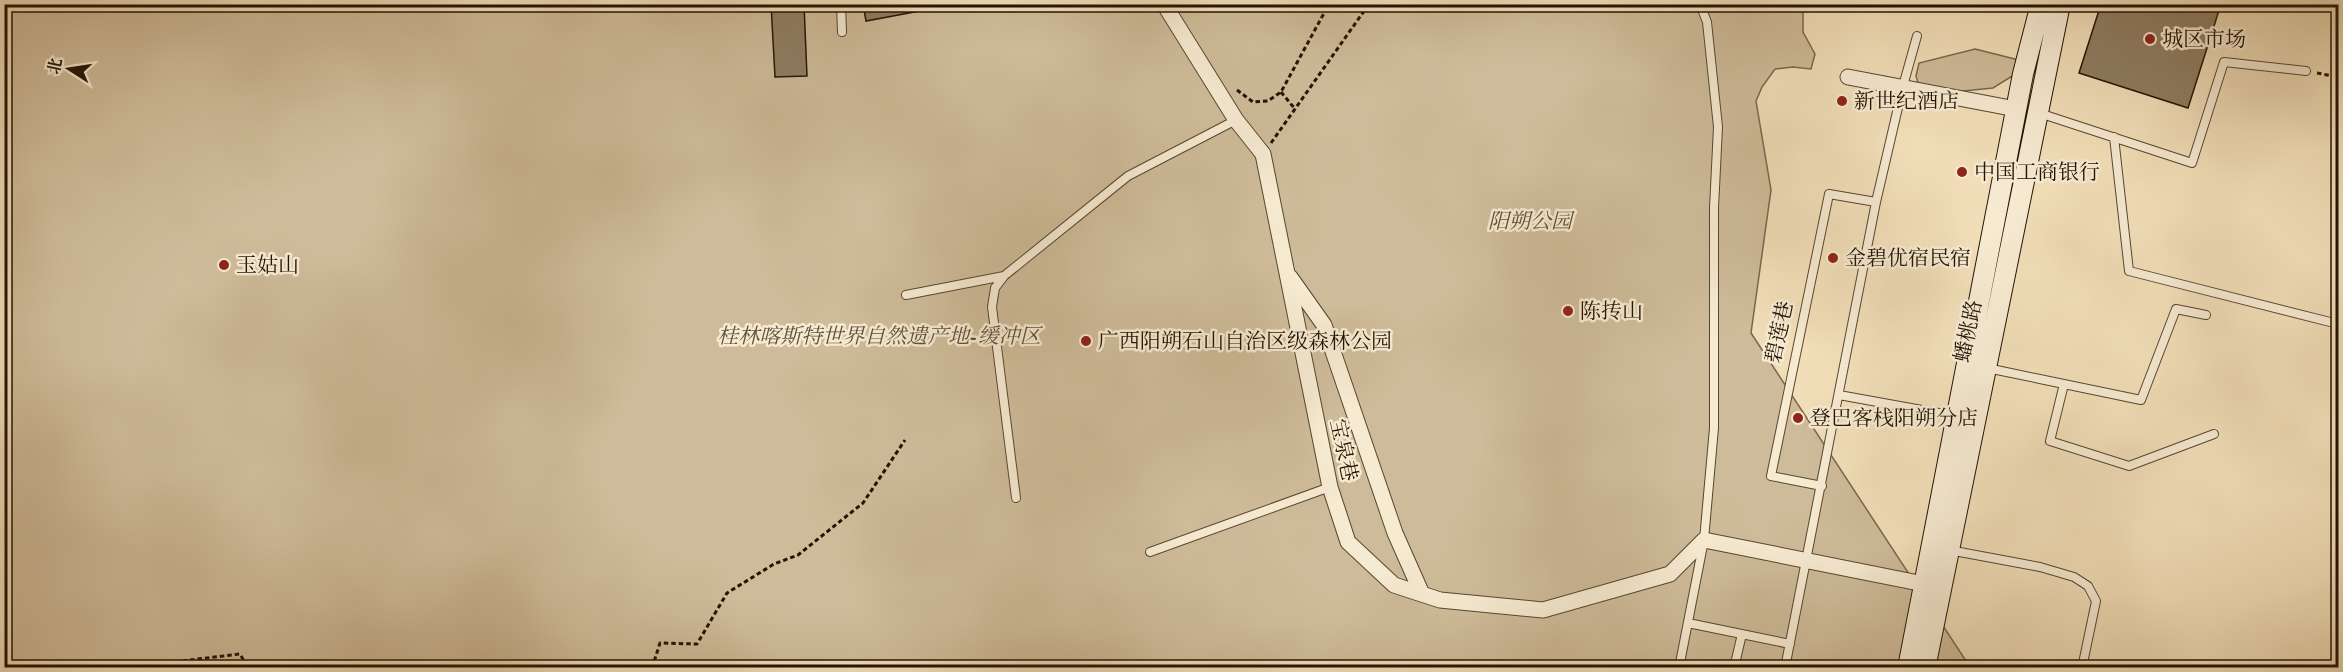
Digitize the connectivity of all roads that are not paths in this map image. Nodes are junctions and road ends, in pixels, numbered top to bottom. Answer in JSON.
{"nodes":[{"id":1,"x":841,"y":4,"type":"edge"},
{"id":2,"x":1164,"y":4,"type":"edge"},
{"id":3,"x":1700,"y":4,"type":"edge"},
{"id":4,"x":2041,"y":4,"type":"edge"},
{"id":5,"x":2060,"y":4,"type":"edge"},
{"id":6,"x":842,"y":32,"type":"dead end"},
{"id":7,"x":1917,"y":36,"type":"dead end"},
{"id":8,"x":2306,"y":71,"type":"road end"},
{"id":9,"x":1848,"y":77,"type":"dead end"},
{"id":10,"x":1903,"y":86,"type":"junction"},
{"id":11,"x":2016,"y":109,"type":"junction"},
{"id":12,"x":2037,"y":112,"type":"junction"},
{"id":13,"x":1236,"y":120,"type":"junction"},
{"id":14,"x":2114,"y":137,"type":"junction"},
{"id":15,"x":1876,"y":202,"type":"junction"},
{"id":16,"x":1288,"y":274,"type":"junction"},
{"id":17,"x":1004,"y":276,"type":"junction"},
{"id":18,"x":906,"y":295,"type":"dead end"},
{"id":19,"x":2206,"y":315,"type":"dead end"},
{"id":20,"x":2338,"y":324,"type":"edge"},
{"id":21,"x":1985,"y":367,"type":"junction"},
{"id":22,"x":2064,"y":384,"type":"junction"},
{"id":23,"x":1839,"y":395,"type":"junction"},
{"id":24,"x":1956,"y":417,"type":"junction"},
{"id":25,"x":2214,"y":434,"type":"dead end"},
{"id":26,"x":1822,"y":486,"type":"junction"},
{"id":27,"x":1330,"y":487,"type":"junction"},
{"id":28,"x":1016,"y":498,"type":"dead end"},
{"id":29,"x":1704,"y":540,"type":"junction"},
{"id":30,"x":1948,"y":549,"type":"junction"},
{"id":31,"x":1150,"y":552,"type":"dead end"},
{"id":32,"x":1807,"y":560,"type":"junction"},
{"id":33,"x":1924,"y":584,"type":"junction"},
{"id":34,"x":1422,"y":594,"type":"junction"},
{"id":35,"x":1688,"y":623,"type":"junction"},
{"id":36,"x":1742,"y":634,"type":"junction"},
{"id":37,"x":1790,"y":644,"type":"junction"},
{"id":38,"x":1678,"y":668,"type":"edge"},
{"id":39,"x":1734,"y":668,"type":"edge"},
{"id":40,"x":1785,"y":668,"type":"edge"},
{"id":41,"x":1908,"y":668,"type":"edge"},
{"id":42,"x":1925,"y":668,"type":"edge"},
{"id":43,"x":2082,"y":668,"type":"edge"}],
"edges":[{"from":1,"to":6,"type":"lane"},
{"from":2,"to":13,"type":"street","name":"宝泉巷"},
{"from":3,"to":29,"type":"lane"},
{"from":4,"to":11,"type":"main road","name":"蟠桃路"},
{"from":5,"to":12,"type":"main road","name":"蟠桃路"},
{"from":7,"to":10,"type":"lane"},
{"from":8,"to":14,"type":"lane"},
{"from":9,"to":10,"type":"street"},
{"from":10,"to":11,"type":"street"},
{"from":10,"to":15,"type":"lane"},
{"from":11,"to":24,"type":"main road","name":"蟠桃路"},
{"from":12,"to":14,"type":"lane"},
{"from":12,"to":21,"type":"main road","name":"蟠桃路"},
{"from":13,"to":16,"type":"street","name":"宝泉巷"},
{"from":13,"to":17,"type":"lane"},
{"from":14,"to":20,"type":"lane"},
{"from":15,"to":23,"type":"lane"},
{"from":15,"to":26,"type":"lane","name":"碧莲巷"},
{"from":16,"to":27,"type":"street","name":"宝泉巷"},
{"from":16,"to":34,"type":"street"},
{"from":17,"to":18,"type":"lane"},
{"from":17,"to":28,"type":"lane"},
{"from":19,"to":22,"type":"lane"},
{"from":21,"to":22,"type":"lane"},
{"from":21,"to":30,"type":"main road","name":"蟠桃路"},
{"from":22,"to":25,"type":"lane"},
{"from":23,"to":24,"type":"lane"},
{"from":23,"to":26,"type":"lane"},
{"from":24,"to":33,"type":"main road","name":"蟠桃路"},
{"from":26,"to":32,"type":"lane"},
{"from":27,"to":31,"type":"lane"},
{"from":27,"to":34,"type":"street","name":"宝泉巷"},
{"from":29,"to":32,"type":"street"},
{"from":29,"to":34,"type":"street","name":"宝泉巷"},
{"from":29,"to":35,"type":"lane"},
{"from":30,"to":42,"type":"main road","name":"蟠桃路"},
{"from":30,"to":43,"type":"lane"},
{"from":32,"to":33,"type":"street"},
{"from":32,"to":37,"type":"lane"},
{"from":33,"to":41,"type":"main road","name":"蟠桃路"},
{"from":35,"to":36,"type":"lane"},
{"from":35,"to":38,"type":"lane"},
{"from":36,"to":37,"type":"lane"},
{"from":36,"to":39,"type":"lane"},
{"from":37,"to":40,"type":"lane"}]}
